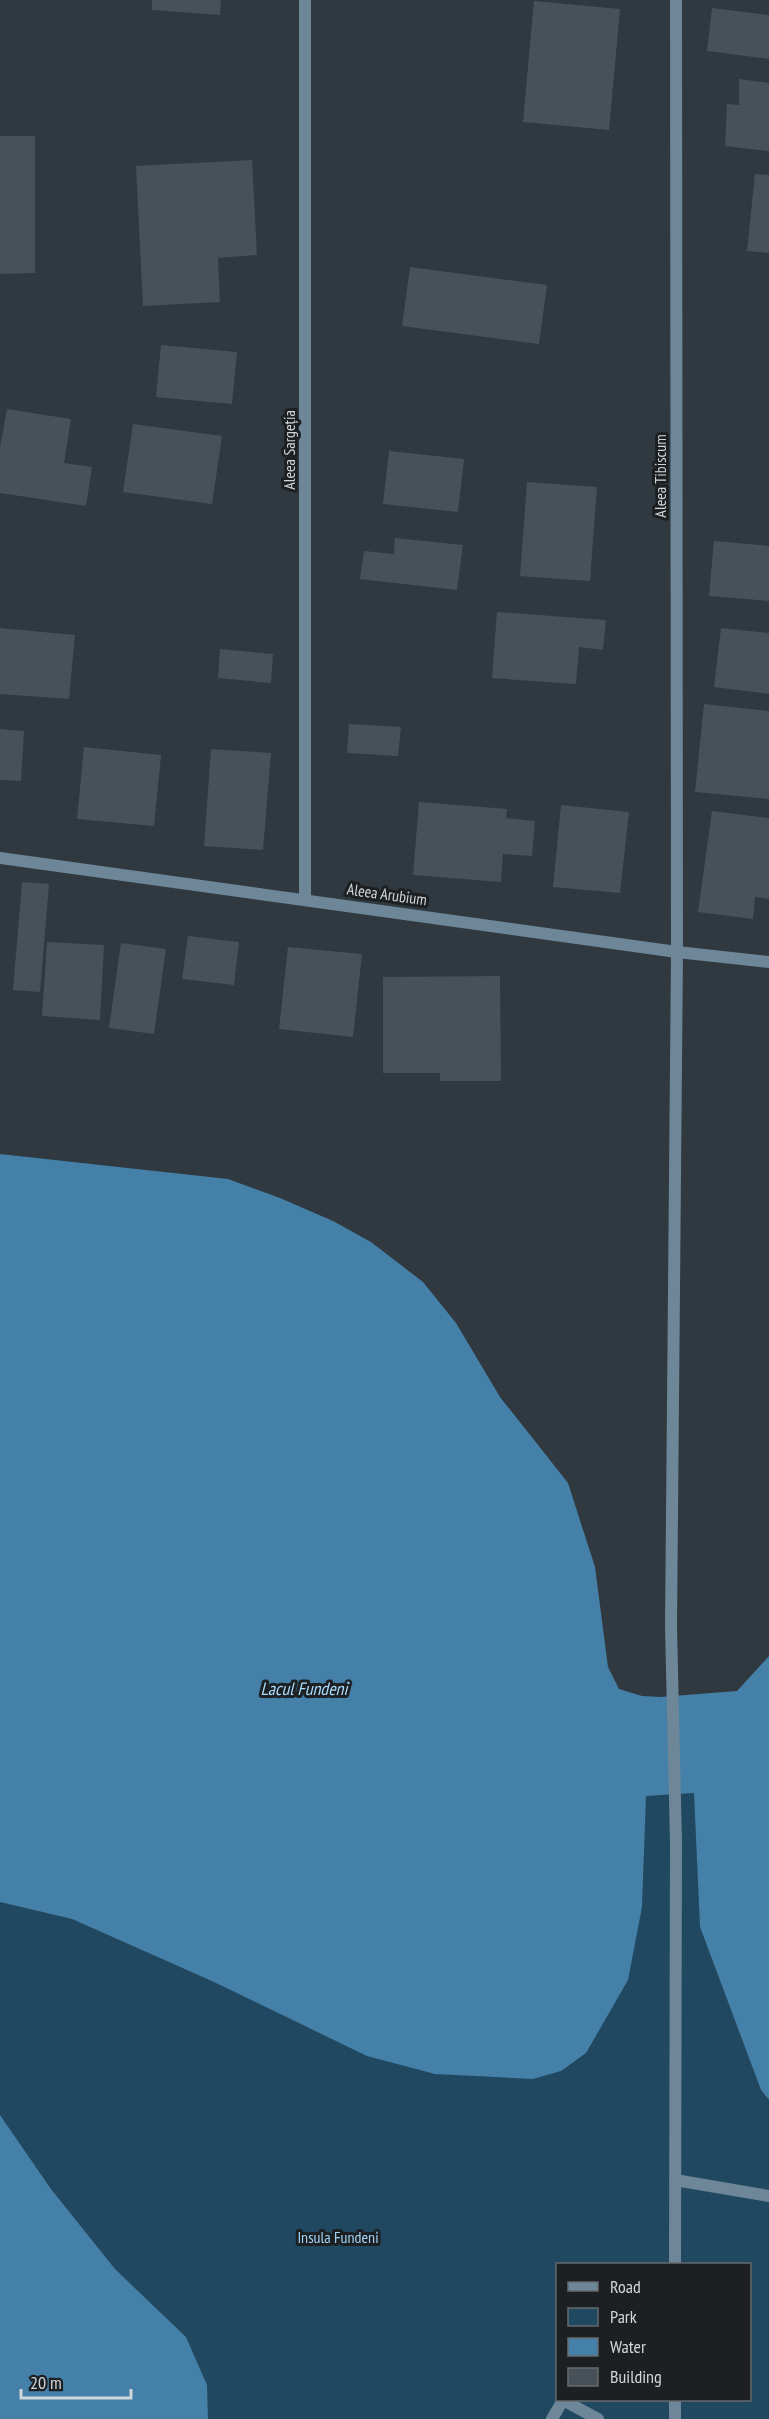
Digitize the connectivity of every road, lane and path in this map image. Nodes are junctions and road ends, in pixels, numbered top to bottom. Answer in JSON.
{"nodes":[{"id":1,"x":305,"y":0,"type":"edge"},
{"id":2,"x":676,"y":0,"type":"edge"},
{"id":3,"x":0,"y":858,"type":"edge"},
{"id":4,"x":305,"y":899,"type":"junction"},
{"id":5,"x":677,"y":952,"type":"junction"},
{"id":6,"x":769,"y":962,"type":"edge"},
{"id":7,"x":675,"y":2180,"type":"junction"},
{"id":8,"x":769,"y":2196,"type":"edge"},
{"id":9,"x":675,"y":2263,"type":"edge"},
{"id":10,"x":562,"y":2401,"type":"edge"},
{"id":11,"x":565,"y":2401,"type":"edge"},
{"id":12,"x":675,"y":2401,"type":"edge"},
{"id":13,"x":552,"y":2419,"type":"edge"},
{"id":14,"x":598,"y":2419,"type":"edge"},
{"id":15,"x":675,"y":2419,"type":"edge"}],
"edges":[{"from":1,"to":4,"type":"street","name":"Aleea Sargeția"},
{"from":2,"to":5,"type":"street","name":"Aleea Tibiscum"},
{"from":3,"to":4,"type":"street","name":"Aleea Arubium"},
{"from":4,"to":5,"type":"street","name":"Aleea Arubium"},
{"from":5,"to":6,"type":"street","name":"Aleea Arubium"},
{"from":5,"to":7,"type":"street","name":"Aleea Tibiscum"},
{"from":7,"to":8,"type":"street"},
{"from":7,"to":9,"type":"street","name":"Aleea Tibiscum"},
{"from":10,"to":13,"type":"street"},
{"from":11,"to":14,"type":"street"},
{"from":12,"to":15,"type":"street"}]}
